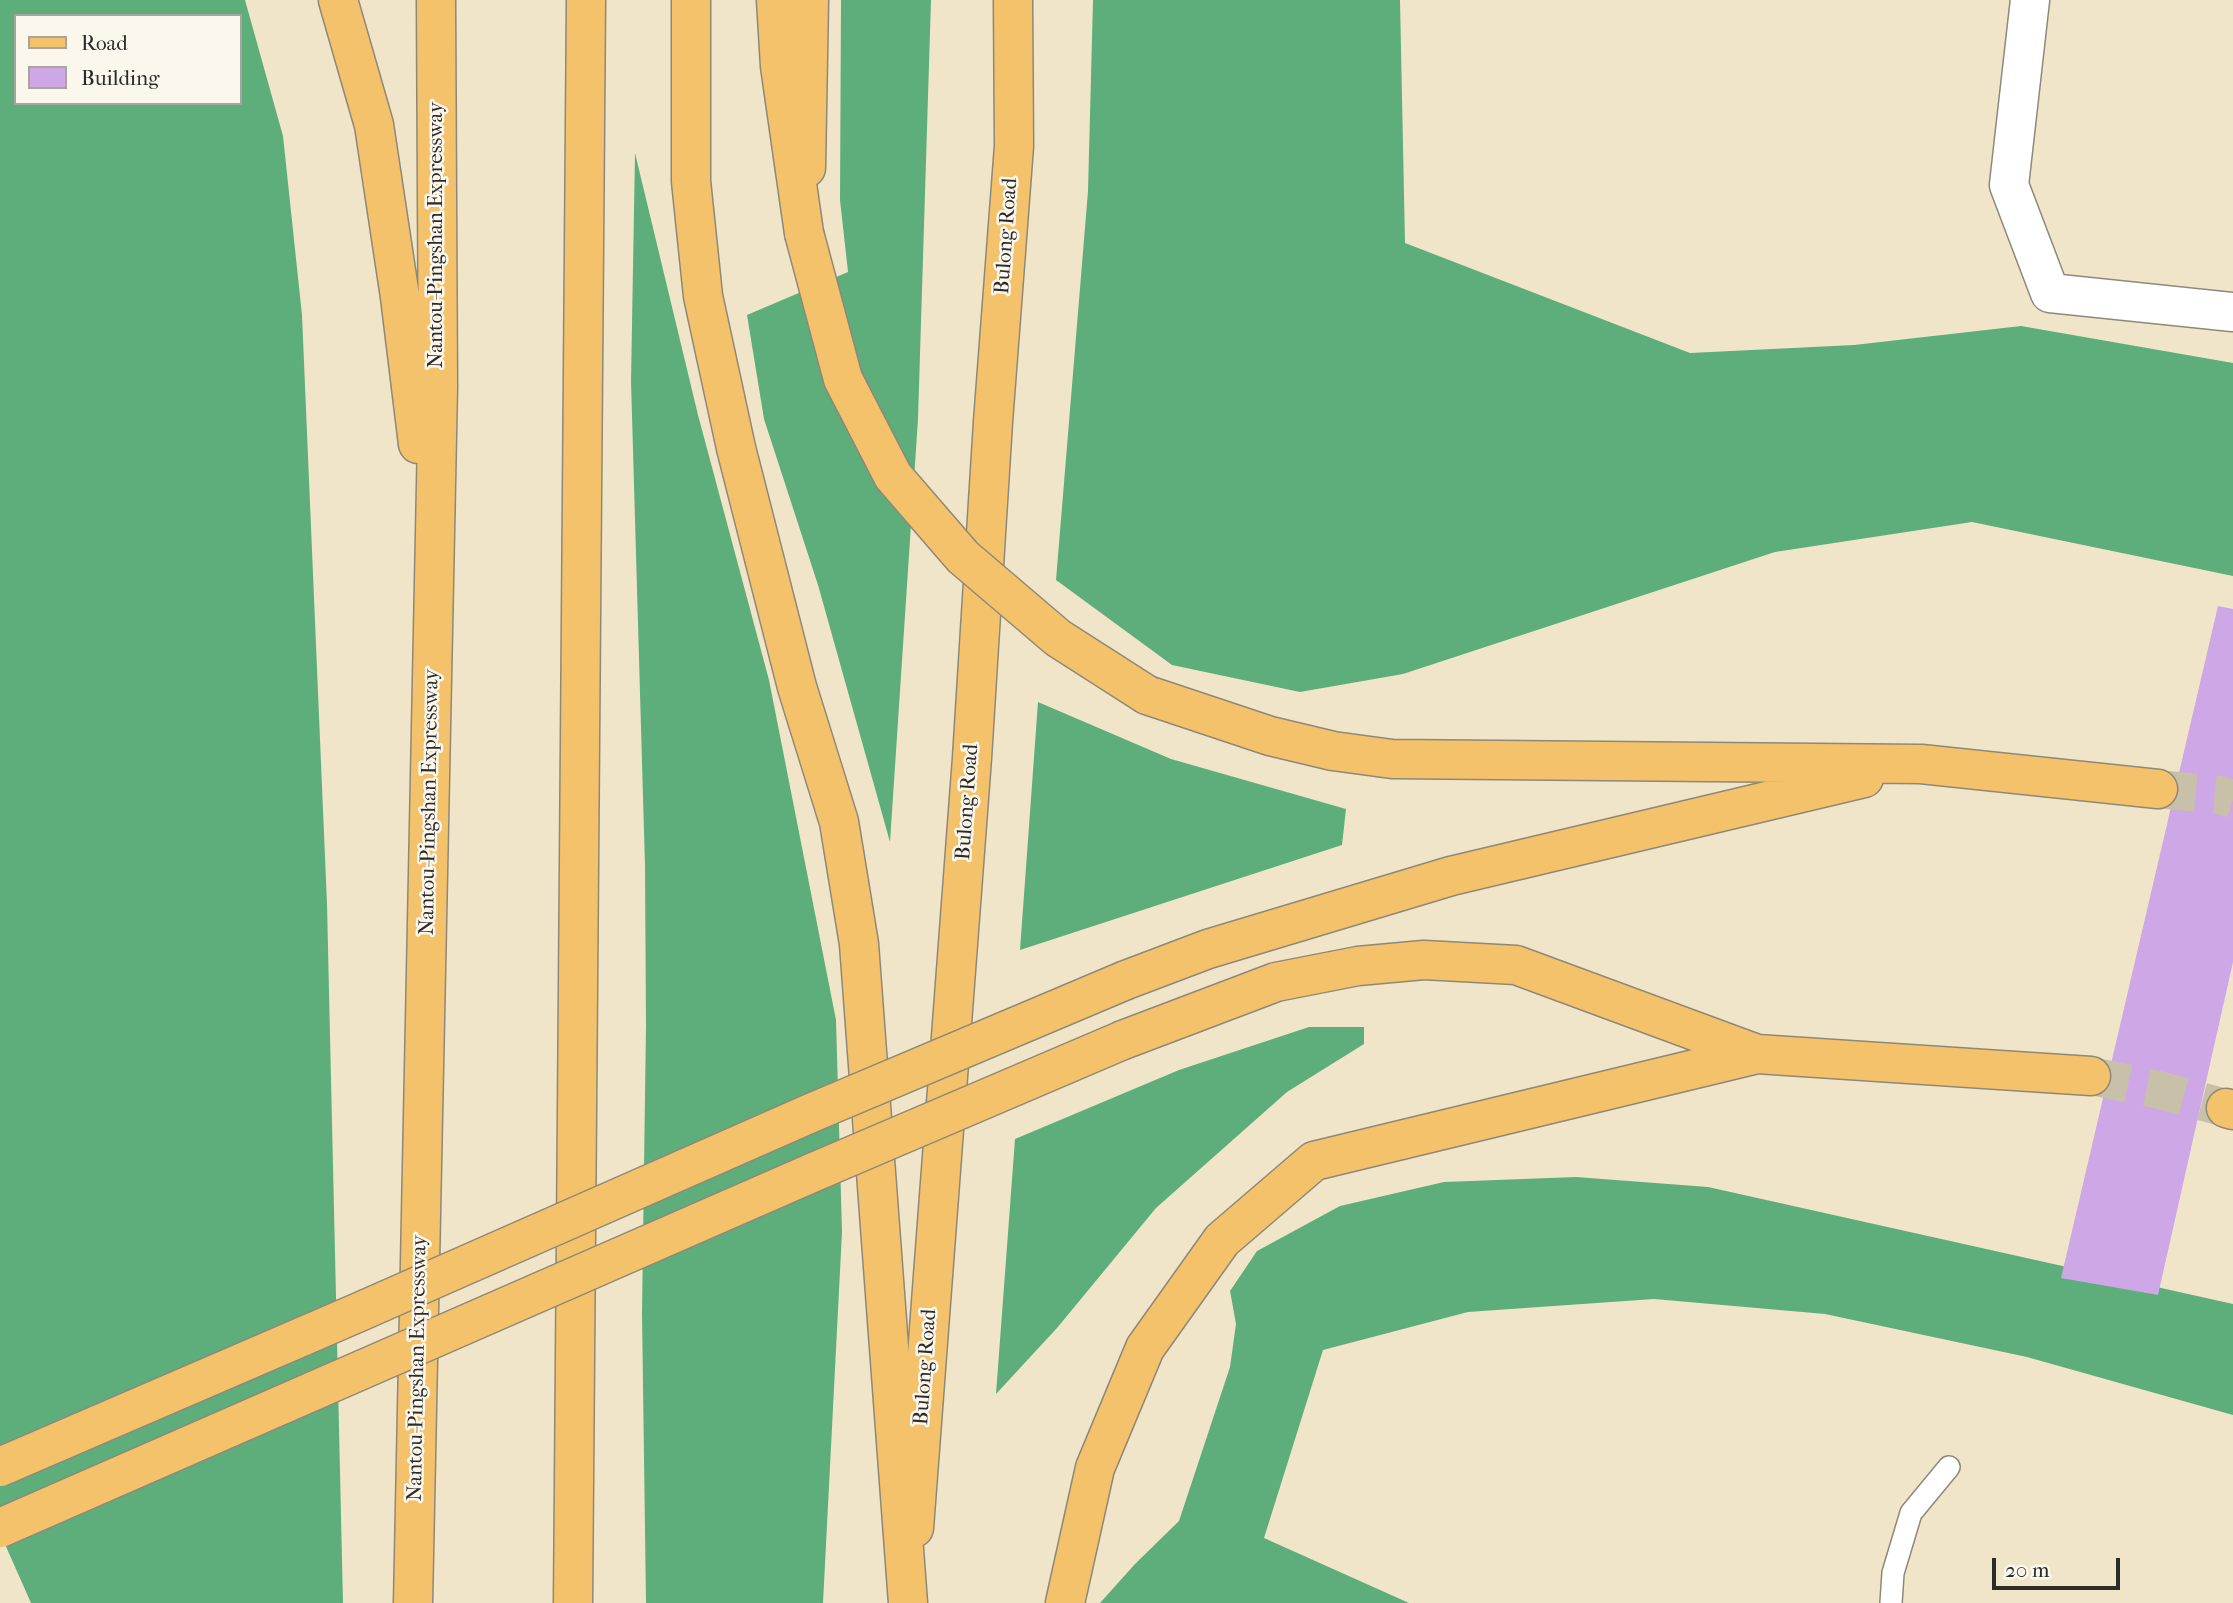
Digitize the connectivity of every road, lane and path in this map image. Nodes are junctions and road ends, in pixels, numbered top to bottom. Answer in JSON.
{"nodes":[{"id":1,"x":338,"y":0,"type":"edge"},
{"id":2,"x":436,"y":0,"type":"edge"},
{"id":3,"x":586,"y":0,"type":"edge"},
{"id":4,"x":691,"y":0,"type":"edge"},
{"id":5,"x":776,"y":0,"type":"edge"},
{"id":6,"x":808,"y":0,"type":"edge"},
{"id":7,"x":1013,"y":0,"type":"edge"},
{"id":8,"x":2030,"y":0,"type":"edge"},
{"id":9,"x":804,"y":233,"type":"junction"},
{"id":10,"x":2233,"y":312,"type":"edge"},
{"id":11,"x":433,"y":670,"type":"junction"},
{"id":12,"x":1921,"y":764,"type":"junction"},
{"id":13,"x":2158,"y":789,"type":"tunnel mouth"},
{"id":14,"x":1757,"y":1054,"type":"junction"},
{"id":15,"x":2091,"y":1076,"type":"tunnel mouth"},
{"id":16,"x":0,"y":1467,"type":"edge"},
{"id":17,"x":1949,"y":1467,"type":"dead end"},
{"id":18,"x":0,"y":1528,"type":"edge"},
{"id":19,"x":413,"y":1603,"type":"edge"},
{"id":20,"x":573,"y":1603,"type":"edge"},
{"id":21,"x":909,"y":1603,"type":"edge"},
{"id":22,"x":1065,"y":1603,"type":"edge"},
{"id":23,"x":1891,"y":1603,"type":"edge"}],
"edges":[{"from":1,"to":11,"type":"main road"},
{"from":2,"to":11,"type":"main road","name":"Nantou-Pingshan Expressway"},
{"from":3,"to":20,"type":"main road"},
{"from":4,"to":21,"type":"main road"},
{"from":5,"to":9,"type":"main road"},
{"from":6,"to":9,"type":"main road"},
{"from":7,"to":21,"type":"main road","name":"Bulong Road"},
{"from":8,"to":10,"type":"street"},
{"from":9,"to":12,"type":"main road","bridge":true},
{"from":11,"to":19,"type":"main road","name":"Nantou-Pingshan Expressway"},
{"from":12,"to":13,"type":"main road"},
{"from":12,"to":16,"type":"main road","bridge":true},
{"from":14,"to":15,"type":"main road"},
{"from":14,"to":18,"type":"main road","bridge":true},
{"from":14,"to":22,"type":"main road"},
{"from":17,"to":23,"type":"lane"}]}
